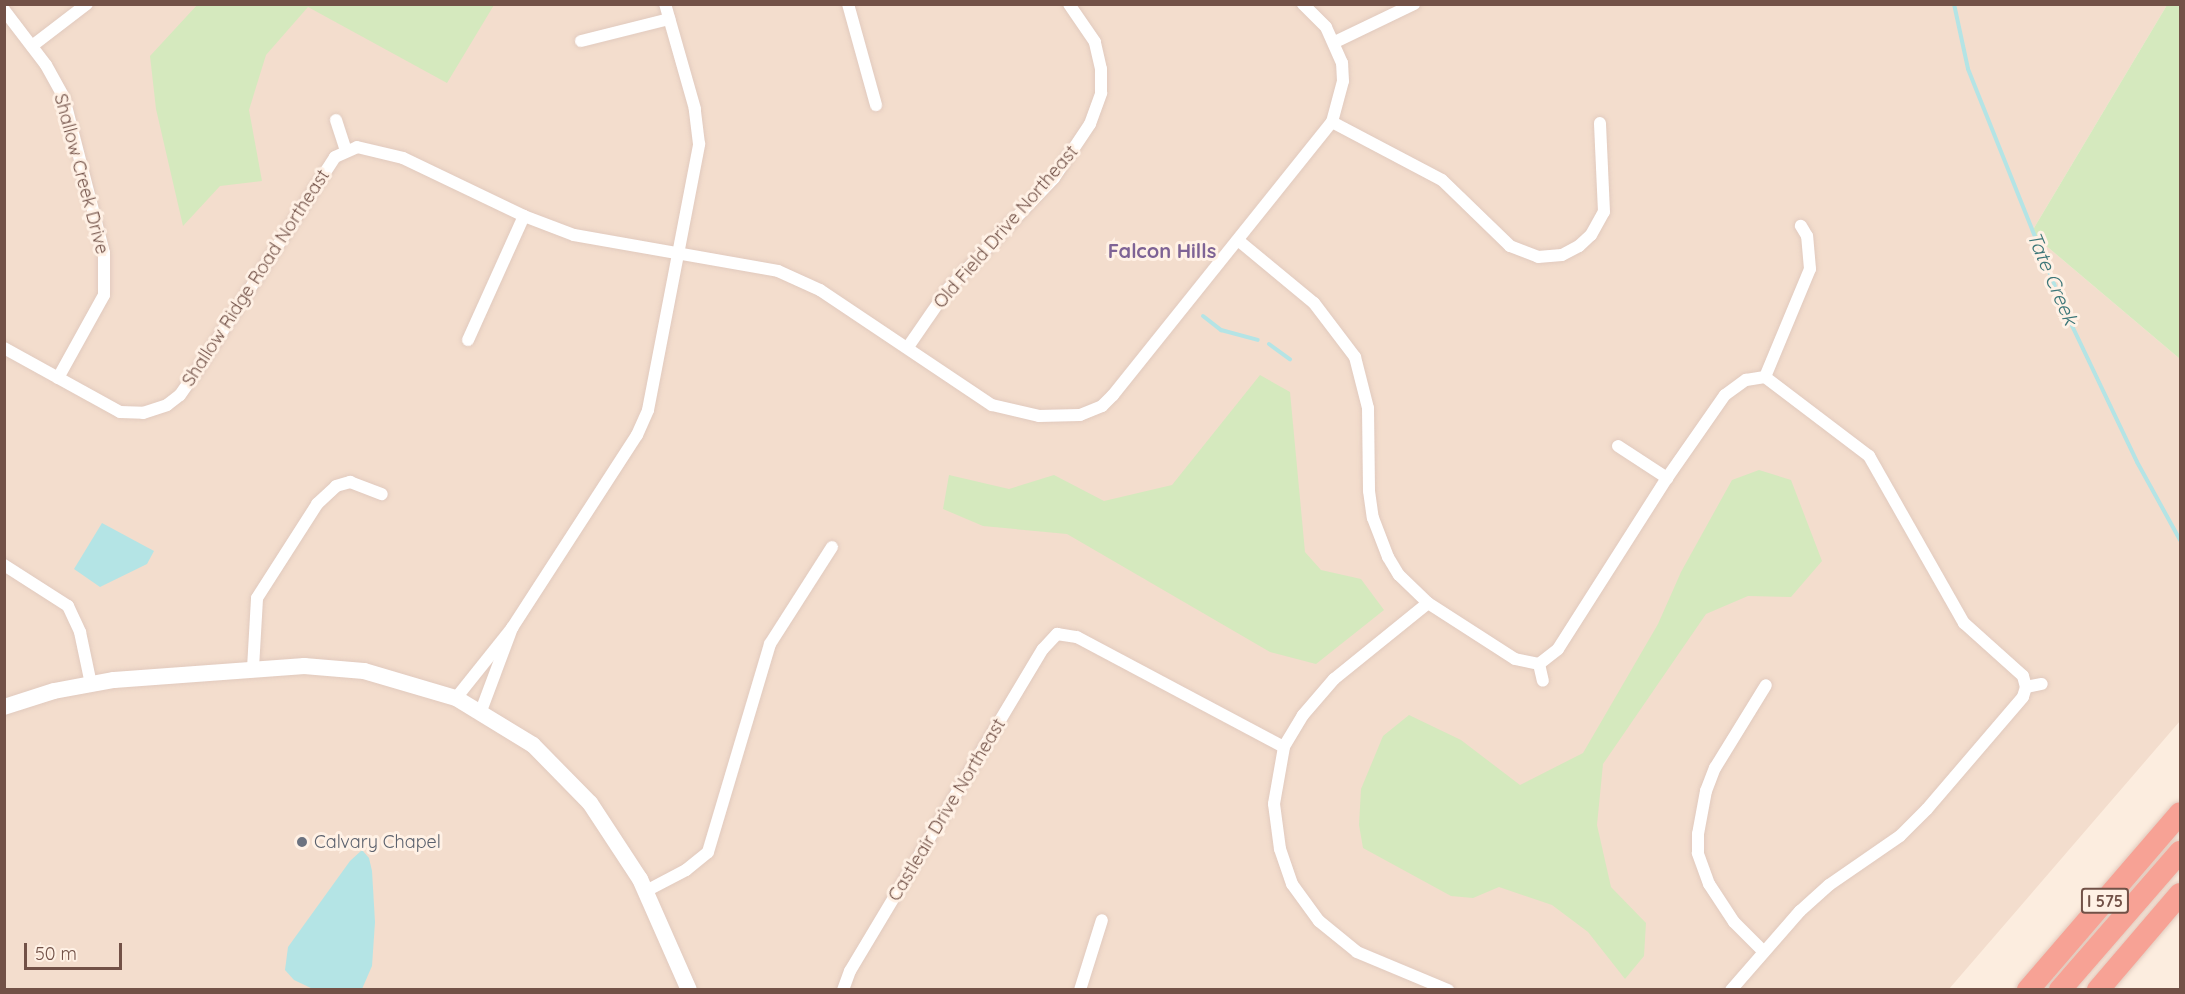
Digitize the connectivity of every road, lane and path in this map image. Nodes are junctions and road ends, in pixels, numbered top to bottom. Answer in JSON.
{"nodes":[{"id":1,"x":87,"y":4,"type":"edge"},
{"id":2,"x":666,"y":4,"type":"edge"},
{"id":3,"x":848,"y":4,"type":"edge"},
{"id":4,"x":1069,"y":4,"type":"edge"},
{"id":5,"x":1303,"y":4,"type":"edge"},
{"id":6,"x":1414,"y":4,"type":"edge"},
{"id":7,"x":4,"y":10,"type":"edge"},
{"id":8,"x":669,"y":19,"type":"junction"},
{"id":9,"x":581,"y":42,"type":"dead end"},
{"id":10,"x":1335,"y":42,"type":"junction"},
{"id":11,"x":32,"y":46,"type":"junction"},
{"id":12,"x":876,"y":105,"type":"dead end"},
{"id":13,"x":336,"y":120,"type":"dead end"},
{"id":14,"x":1332,"y":122,"type":"junction"},
{"id":15,"x":1600,"y":123,"type":"dead end"},
{"id":16,"x":346,"y":150,"type":"junction"},
{"id":17,"x":524,"y":216,"type":"junction"},
{"id":18,"x":1801,"y":225,"type":"dead end"},
{"id":19,"x":1239,"y":241,"type":"junction"},
{"id":20,"x":680,"y":254,"type":"junction"},
{"id":21,"x":468,"y":340,"type":"dead end"},
{"id":22,"x":908,"y":347,"type":"junction"},
{"id":23,"x":4,"y":348,"type":"edge"},
{"id":24,"x":1765,"y":377,"type":"junction"},
{"id":25,"x":58,"y":378,"type":"junction"},
{"id":26,"x":1618,"y":446,"type":"dead end"},
{"id":27,"x":1667,"y":478,"type":"junction"},
{"id":28,"x":382,"y":494,"type":"dead end"},
{"id":29,"x":832,"y":547,"type":"dead end"},
{"id":30,"x":4,"y":565,"type":"edge"},
{"id":31,"x":1428,"y":603,"type":"junction"},
{"id":32,"x":512,"y":628,"type":"junction"},
{"id":33,"x":1539,"y":664,"type":"junction"},
{"id":34,"x":253,"y":668,"type":"junction"},
{"id":35,"x":1543,"y":681,"type":"dead end"},
{"id":36,"x":91,"y":684,"type":"junction"},
{"id":37,"x":2042,"y":684,"type":"dead end"},
{"id":38,"x":1766,"y":685,"type":"dead end"},
{"id":39,"x":2026,"y":687,"type":"junction"},
{"id":40,"x":456,"y":698,"type":"junction"},
{"id":41,"x":4,"y":707,"type":"edge"},
{"id":42,"x":481,"y":711,"type":"junction"},
{"id":43,"x":1284,"y":747,"type":"junction"},
{"id":44,"x":2181,"y":813,"type":"edge"},
{"id":45,"x":2181,"y":852,"type":"edge"},
{"id":46,"x":646,"y":891,"type":"junction"},
{"id":47,"x":2181,"y":894,"type":"edge"},
{"id":48,"x":1102,"y":920,"type":"dead end"},
{"id":49,"x":1763,"y":951,"type":"junction"},
{"id":50,"x":689,"y":990,"type":"edge"},
{"id":51,"x":843,"y":990,"type":"edge"},
{"id":52,"x":1080,"y":990,"type":"edge"},
{"id":53,"x":1448,"y":990,"type":"edge"},
{"id":54,"x":1731,"y":990,"type":"edge"},
{"id":55,"x":2028,"y":990,"type":"edge"},
{"id":56,"x":2060,"y":990,"type":"edge"},
{"id":57,"x":2098,"y":990,"type":"edge"}],
"edges":[{"from":1,"to":11,"type":"street"},
{"from":2,"to":8,"type":"street"},
{"from":3,"to":12,"type":"street"},
{"from":4,"to":22,"type":"street","name":"Old Field Drive Northeast"},
{"from":5,"to":10,"type":"street"},
{"from":6,"to":10,"type":"street"},
{"from":7,"to":11,"type":"street","name":"Shallow Creek Drive"},
{"from":8,"to":9,"type":"street"},
{"from":8,"to":20,"type":"street"},
{"from":10,"to":14,"type":"street"},
{"from":11,"to":25,"type":"street","name":"Shallow Creek Drive"},
{"from":13,"to":16,"type":"street"},
{"from":14,"to":15,"type":"street"},
{"from":14,"to":19,"type":"street"},
{"from":16,"to":17,"type":"street"},
{"from":16,"to":25,"type":"street","name":"Shallow Ridge Road Northeast"},
{"from":17,"to":20,"type":"street"},
{"from":17,"to":21,"type":"street"},
{"from":18,"to":24,"type":"street"},
{"from":19,"to":22,"type":"street"},
{"from":19,"to":31,"type":"street"},
{"from":20,"to":22,"type":"street"},
{"from":20,"to":32,"type":"street"},
{"from":23,"to":25,"type":"street","name":"Shallow Ridge Road Northeast"},
{"from":24,"to":27,"type":"street"},
{"from":24,"to":39,"type":"street"},
{"from":26,"to":27,"type":"street"},
{"from":27,"to":33,"type":"street"},
{"from":28,"to":34,"type":"street"},
{"from":29,"to":46,"type":"street"},
{"from":30,"to":36,"type":"street"},
{"from":31,"to":33,"type":"street"},
{"from":31,"to":43,"type":"street"},
{"from":32,"to":40,"type":"street"},
{"from":32,"to":42,"type":"street"},
{"from":33,"to":35,"type":"street"},
{"from":34,"to":36,"type":"street"},
{"from":34,"to":40,"type":"street"},
{"from":36,"to":41,"type":"street"},
{"from":37,"to":39,"type":"street"},
{"from":38,"to":49,"type":"street"},
{"from":39,"to":49,"type":"street"},
{"from":40,"to":42,"type":"street"},
{"from":42,"to":46,"type":"street"},
{"from":43,"to":51,"type":"street","name":"Castleair Drive Northeast"},
{"from":43,"to":53,"type":"street"},
{"from":44,"to":55,"type":"highway","number":"I 575"},
{"from":45,"to":56,"type":"highway"},
{"from":46,"to":50,"type":"street"},
{"from":47,"to":57,"type":"highway","number":"I 575"},
{"from":48,"to":52,"type":"street"},
{"from":49,"to":54,"type":"street"}]}
